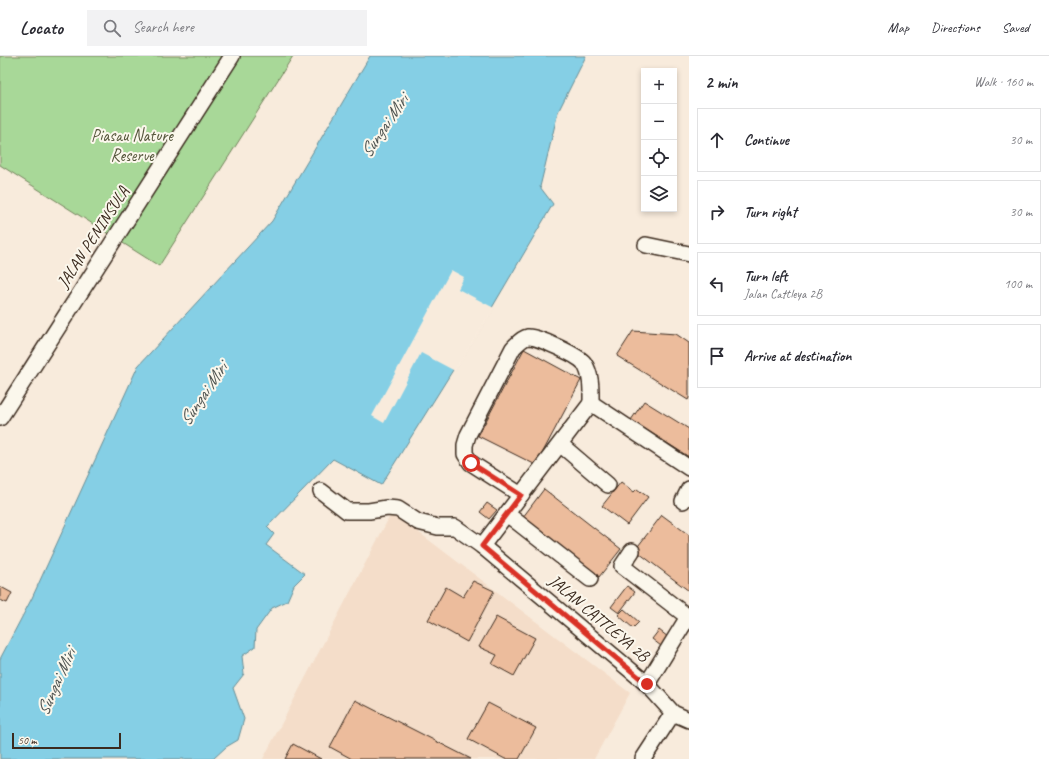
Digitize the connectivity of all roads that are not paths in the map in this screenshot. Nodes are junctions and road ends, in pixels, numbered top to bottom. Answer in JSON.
{"nodes":[{"id":1,"x":232,"y":56,"type":"edge"},
{"id":2,"x":646,"y":245,"type":"dead end"},
{"id":3,"x":689,"y":254,"type":"edge"},
{"id":4,"x":591,"y":403,"type":"junction"},
{"id":5,"x":0,"y":418,"type":"edge"},
{"id":6,"x":560,"y":444,"type":"junction"},
{"id":7,"x":689,"y":468,"type":"edge"},
{"id":8,"x":608,"y":486,"type":"dead end"},
{"id":9,"x":321,"y":491,"type":"dead end"},
{"id":10,"x":521,"y":495,"type":"junction"},
{"id":11,"x":507,"y":514,"type":"junction"},
{"id":12,"x":482,"y":546,"type":"junction"},
{"id":13,"x":632,"y":552,"type":"dead end"},
{"id":14,"x":590,"y":579,"type":"dead end"},
{"id":15,"x":647,"y":684,"type":"junction"},
{"id":16,"x":674,"y":713,"type":"junction"},
{"id":17,"x":689,"y":720,"type":"edge"},
{"id":18,"x":643,"y":759,"type":"edge"}],
"edges":[{"from":1,"to":5,"type":"street","name":"JALAN PENINSULA"},
{"from":2,"to":3,"type":"street"},
{"from":4,"to":6,"type":"street"},
{"from":4,"to":7,"type":"street"},
{"from":4,"to":10,"type":"street"},
{"from":6,"to":8,"type":"street"},
{"from":6,"to":10,"type":"street"},
{"from":9,"to":12,"type":"street","name":"JALAN CATTLEYA 2B"},
{"from":10,"to":11,"type":"street"},
{"from":11,"to":12,"type":"street"},
{"from":11,"to":14,"type":"street"},
{"from":12,"to":15,"type":"street","name":"JALAN CATTLEYA 2B"},
{"from":13,"to":15,"type":"street"},
{"from":15,"to":16,"type":"street","name":"JALAN CATTLEYA 2B"},
{"from":16,"to":17,"type":"street","name":"JALAN CATTLEYA 2B"},
{"from":16,"to":18,"type":"street"}]}
